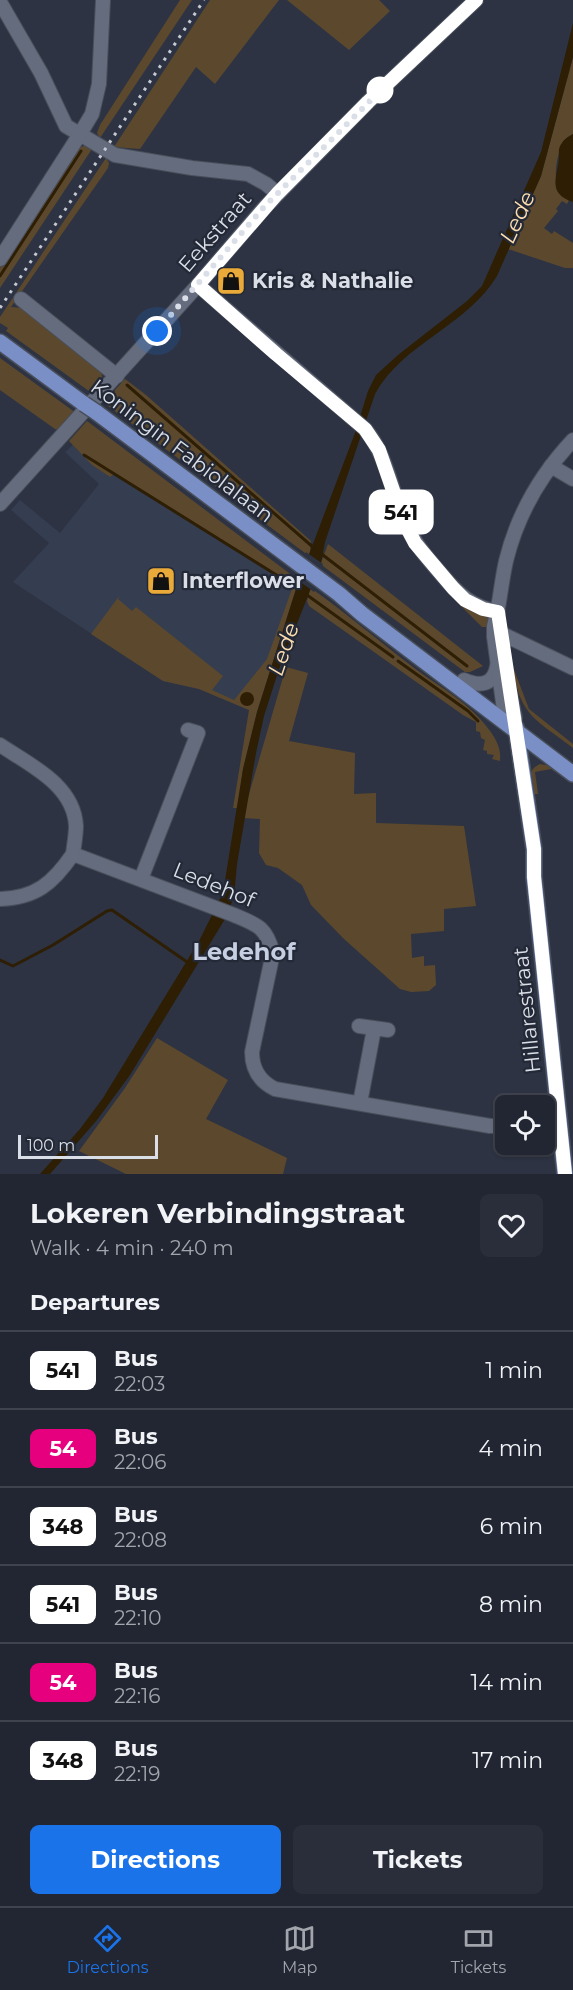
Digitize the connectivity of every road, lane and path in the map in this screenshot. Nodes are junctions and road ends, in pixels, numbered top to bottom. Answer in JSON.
{"nodes":[{"id":1,"x":103,"y":0,"type":"edge"},
{"id":2,"x":476,"y":0,"type":"edge"},
{"id":3,"x":0,"y":2,"type":"edge"},
{"id":4,"x":80,"y":134,"type":"junction"},
{"id":5,"x":277,"y":194,"type":"junction"},
{"id":6,"x":0,"y":259,"type":"edge"},
{"id":7,"x":198,"y":285,"type":"junction"},
{"id":8,"x":21,"y":299,"type":"dead end"},
{"id":9,"x":0,"y":342,"type":"edge"},
{"id":10,"x":117,"y":376,"type":"junction"},
{"id":11,"x":573,"y":440,"type":"edge"},
{"id":12,"x":550,"y":466,"type":"junction"},
{"id":13,"x":573,"y":479,"type":"edge"},
{"id":14,"x":0,"y":504,"type":"edge"},
{"id":15,"x":339,"y":594,"type":"junction"},
{"id":16,"x":498,"y":612,"type":"junction"},
{"id":17,"x":497,"y":631,"type":"junction"},
{"id":18,"x":496,"y":666,"type":"junction"},
{"id":19,"x":573,"y":668,"type":"edge"},
{"id":20,"x":464,"y":680,"type":"junction"},
{"id":21,"x":510,"y":720,"type":"junction"},
{"id":22,"x":197,"y":733,"type":"dead end"},
{"id":23,"x":0,"y":745,"type":"edge"},
{"id":24,"x":557,"y":761,"type":"junction"},
{"id":25,"x":573,"y":762,"type":"edge"},
{"id":26,"x":573,"y":774,"type":"edge"},
{"id":27,"x":524,"y":775,"type":"junction"},
{"id":28,"x":73,"y":854,"type":"junction"},
{"id":29,"x":534,"y":877,"type":"junction"},
{"id":30,"x":141,"y":879,"type":"junction"},
{"id":31,"x":0,"y":899,"type":"edge"},
{"id":32,"x":359,"y":1026,"type":"dead end"},
{"id":33,"x":550,"y":1095,"type":"edge"},
{"id":34,"x":360,"y":1103,"type":"junction"},
{"id":35,"x":495,"y":1126,"type":"edge"},
{"id":36,"x":555,"y":1133,"type":"edge"},
{"id":37,"x":565,"y":1174,"type":"edge"}],
"edges":[{"from":1,"to":4,"type":"street"},
{"from":2,"to":5,"type":"street","name":"Eekstraat"},
{"from":3,"to":4,"type":"street"},
{"from":4,"to":5,"type":"street"},
{"from":4,"to":6,"type":"street"},
{"from":5,"to":7,"type":"street","name":"Eekstraat"},
{"from":7,"to":10,"type":"street","name":"Eekstraat"},
{"from":7,"to":16,"type":"street"},
{"from":8,"to":10,"type":"street"},
{"from":9,"to":15,"type":"main road","name":"Koningin Fabiolalaan"},
{"from":10,"to":14,"type":"street","name":"Eekstraat"},
{"from":11,"to":12,"type":"street","name":"Hillarestraat"},
{"from":12,"to":13,"type":"street"},
{"from":12,"to":16,"type":"street","name":"Hillarestraat"},
{"from":15,"to":20,"type":"main road","name":"Koningin Fabiolalaan"},
{"from":15,"to":21,"type":"main road","name":"Koningin Fabiolalaan"},
{"from":16,"to":17,"type":"street","name":"Hillarestraat"},
{"from":17,"to":18,"type":"street","name":"Hillarestraat"},
{"from":17,"to":19,"type":"street"},
{"from":17,"to":21,"type":"street","name":"Hillarestraat"},
{"from":18,"to":20,"type":"street"},
{"from":18,"to":21,"type":"street","name":"Hillarestraat"},
{"from":20,"to":21,"type":"main road","name":"Koningin Fabiolalaan"},
{"from":21,"to":24,"type":"main road","name":"Koningin Fabiolalaan"},
{"from":21,"to":25,"type":"main road","name":"Koningin Fabiolalaan"},
{"from":21,"to":27,"type":"main road","name":"Hillarestraat"},
{"from":21,"to":29,"type":"main road","name":"Hillarestraat"},
{"from":22,"to":30,"type":"street","name":"Ledehof"},
{"from":23,"to":28,"type":"street"},
{"from":24,"to":26,"type":"main road","name":"Koningin Fabiolalaan"},
{"from":24,"to":27,"type":"main road"},
{"from":27,"to":29,"type":"main road","name":"Hillarestraat"},
{"from":28,"to":30,"type":"street","name":"Ledehof"},
{"from":28,"to":31,"type":"street"},
{"from":29,"to":33,"type":"main road","name":"Hillarestraat"},
{"from":30,"to":34,"type":"street","name":"Ledehof"},
{"from":32,"to":34,"type":"street"},
{"from":34,"to":35,"type":"street","name":"Ledehof"},
{"from":36,"to":37,"type":"main road","name":"Hillarestraat"}]}
